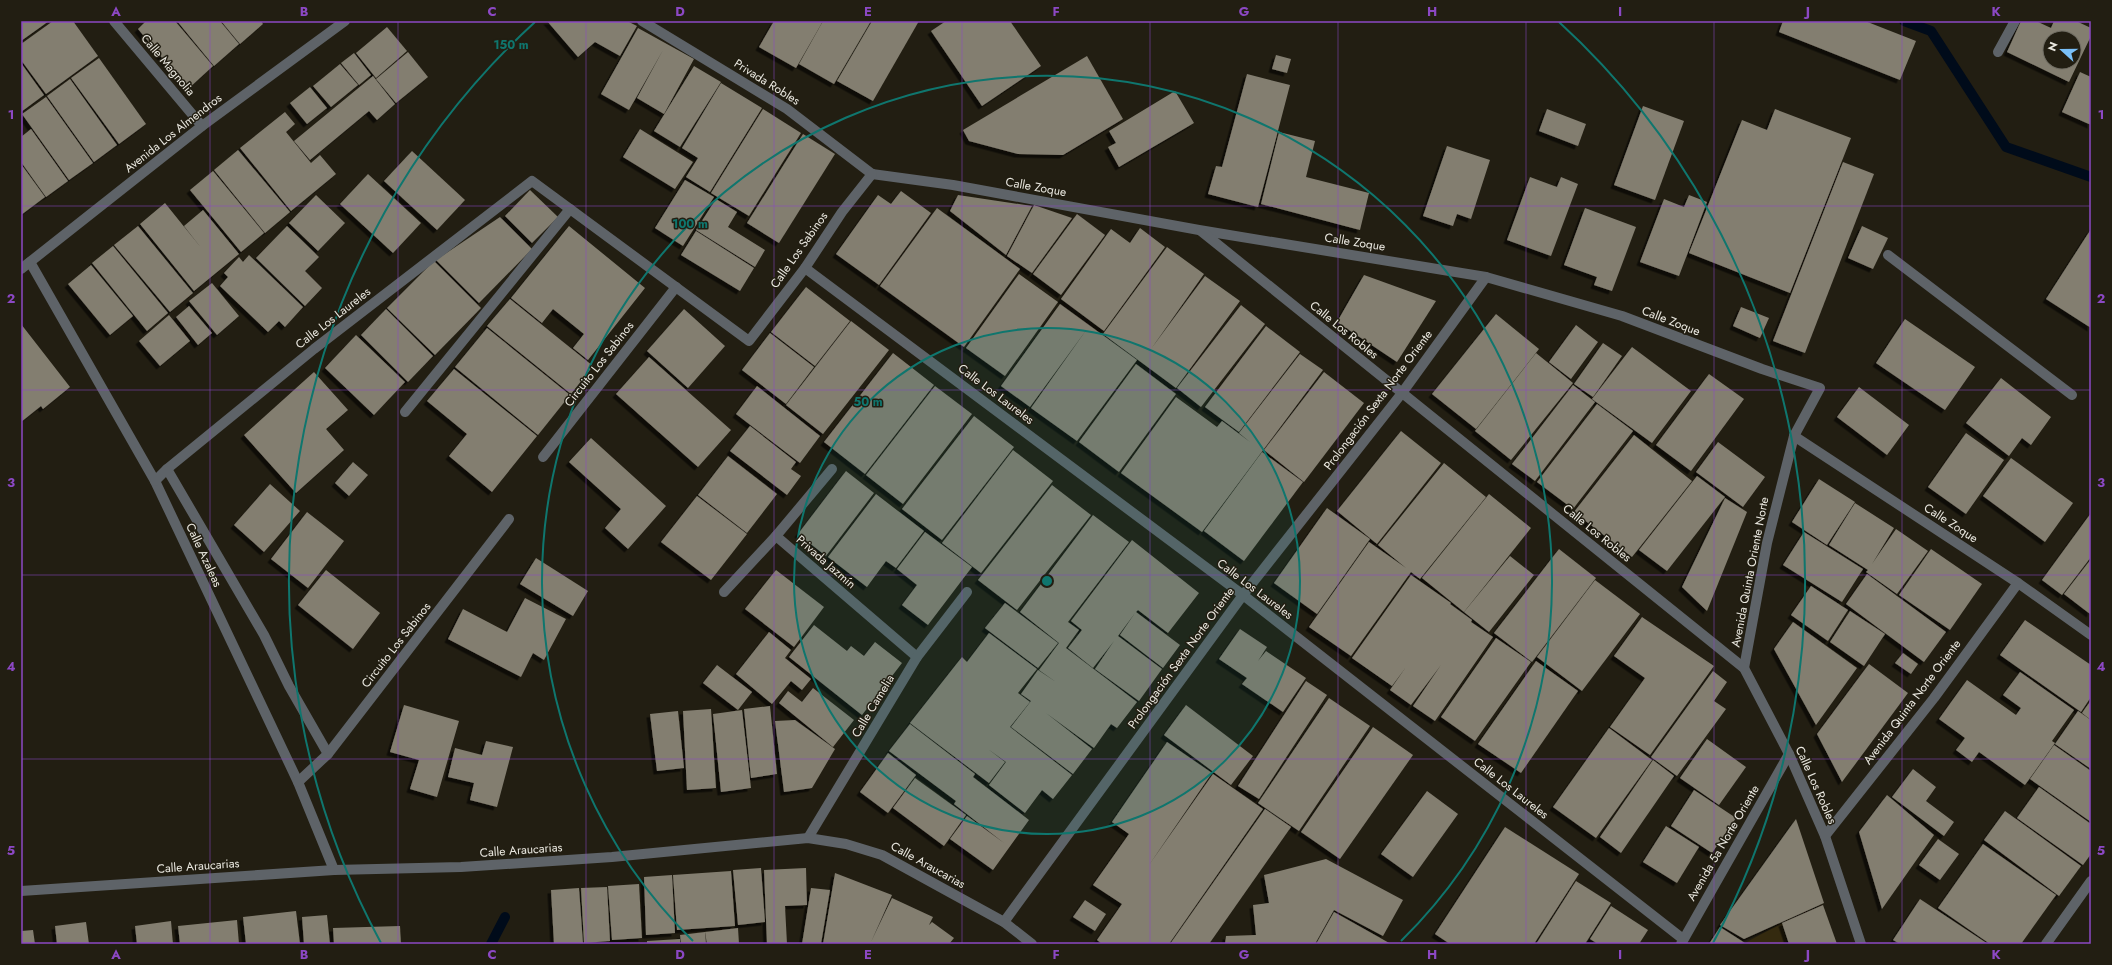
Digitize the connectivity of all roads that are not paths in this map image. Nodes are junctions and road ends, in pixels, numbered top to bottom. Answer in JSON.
{"nodes":[{"id":1,"x":114,"y":21,"type":"edge"},
{"id":2,"x":345,"y":21,"type":"edge"},
{"id":3,"x":642,"y":21,"type":"edge"},
{"id":4,"x":2015,"y":21,"type":"edge"},
{"id":5,"x":1998,"y":52,"type":"dead end"},
{"id":6,"x":202,"y":126,"type":"junction"},
{"id":7,"x":872,"y":174,"type":"junction"},
{"id":8,"x":570,"y":209,"type":"junction"},
{"id":9,"x":1199,"y":230,"type":"junction"},
{"id":10,"x":1888,"y":255,"type":"dead end"},
{"id":11,"x":30,"y":262,"type":"junction"},
{"id":12,"x":805,"y":268,"type":"junction"},
{"id":13,"x":21,"y":269,"type":"edge"},
{"id":14,"x":1486,"y":277,"type":"junction"},
{"id":15,"x":676,"y":287,"type":"junction"},
{"id":16,"x":1820,"y":388,"type":"joint"},
{"id":17,"x":1402,"y":393,"type":"junction"},
{"id":18,"x":2072,"y":395,"type":"dead end"},
{"id":19,"x":405,"y":412,"type":"dead end"},
{"id":20,"x":1794,"y":436,"type":"junction"},
{"id":21,"x":543,"y":457,"type":"dead end"},
{"id":22,"x":167,"y":469,"type":"junction"},
{"id":23,"x":832,"y":469,"type":"dead end"},
{"id":24,"x":155,"y":481,"type":"junction"},
{"id":25,"x":509,"y":518,"type":"dead end"},
{"id":26,"x":776,"y":536,"type":"junction"},
{"id":27,"x":2018,"y":583,"type":"junction"},
{"id":28,"x":724,"y":592,"type":"dead end"},
{"id":29,"x":967,"y":592,"type":"dead end"},
{"id":30,"x":1243,"y":595,"type":"junction"},
{"id":31,"x":2091,"y":635,"type":"edge"},
{"id":32,"x":917,"y":657,"type":"junction"},
{"id":33,"x":1744,"y":668,"type":"junction"},
{"id":34,"x":328,"y":754,"type":"junction"},
{"id":35,"x":1788,"y":754,"type":"junction"},
{"id":36,"x":298,"y":782,"type":"junction"},
{"id":37,"x":1825,"y":836,"type":"junction"},
{"id":38,"x":808,"y":838,"type":"junction"},
{"id":39,"x":334,"y":870,"type":"junction"},
{"id":40,"x":2091,"y":881,"type":"edge"},
{"id":41,"x":21,"y":891,"type":"edge"},
{"id":42,"x":1004,"y":922,"type":"junction"},
{"id":43,"x":1682,"y":942,"type":"edge"},
{"id":44,"x":1032,"y":944,"type":"edge"},
{"id":45,"x":1861,"y":944,"type":"edge"},
{"id":46,"x":2046,"y":944,"type":"edge"}],
"edges":[{"from":1,"to":6,"type":"street","name":"Calle Magnolia"},
{"from":2,"to":6,"type":"street","name":"Avenida Los Almendros"},
{"from":3,"to":7,"type":"street","name":"Privada Robles"},
{"from":4,"to":5,"type":"street"},
{"from":6,"to":11,"type":"street","name":"Avenida Los Almendros"},
{"from":7,"to":9,"type":"street","name":"Calle Zoque"},
{"from":7,"to":12,"type":"street","name":"Calle Los Sabinos"},
{"from":8,"to":15,"type":"street"},
{"from":8,"to":19,"type":"street"},
{"from":8,"to":22,"type":"street","name":"Calle Los Laureles"},
{"from":9,"to":14,"type":"street","name":"Calle Zoque"},
{"from":9,"to":17,"type":"street","name":"Calle Los Robles"},
{"from":10,"to":18,"type":"street"},
{"from":11,"to":13,"type":"street","name":"Avenida Los Almendros"},
{"from":11,"to":24,"type":"street","name":"Calle Azaleas"},
{"from":12,"to":15,"type":"street","name":"Calle Los Sabinos"},
{"from":12,"to":30,"type":"street","name":"Calle Los Laureles"},
{"from":14,"to":16,"type":"street","name":"Calle Zoque"},
{"from":14,"to":17,"type":"street","name":"Prolongación Sexta Norte Oriente"},
{"from":15,"to":21,"type":"street","name":"Circuito Los Sabinos"},
{"from":16,"to":20,"type":"street","name":"Avenida Quinta Oriente Norte"},
{"from":17,"to":30,"type":"street","name":"Prolongación Sexta Norte Oriente"},
{"from":17,"to":33,"type":"street","name":"Calle Los Robles"},
{"from":20,"to":27,"type":"street","name":"Calle Zoque"},
{"from":20,"to":33,"type":"street","name":"Avenida Quinta Oriente Norte"},
{"from":22,"to":24,"type":"street","name":"Calle Los Laureles"},
{"from":22,"to":34,"type":"street"},
{"from":23,"to":26,"type":"street"},
{"from":24,"to":36,"type":"street","name":"Calle Azaleas"},
{"from":25,"to":34,"type":"street","name":"Circuito Los Sabinos"},
{"from":26,"to":28,"type":"street"},
{"from":26,"to":32,"type":"street","name":"Privada Jazmín"},
{"from":27,"to":31,"type":"street","name":"Calle Zoque"},
{"from":27,"to":37,"type":"street","name":"Avenida Quinta Norte Oriente"},
{"from":29,"to":32,"type":"street","name":"Calle Camelia"},
{"from":30,"to":42,"type":"street","name":"Prolongación Sexta Norte Oriente"},
{"from":30,"to":43,"type":"street","name":"Calle Los Laureles"},
{"from":32,"to":38,"type":"street","name":"Calle Camelia"},
{"from":33,"to":35,"type":"street","name":"Calle Los Robles"},
{"from":34,"to":36,"type":"street","name":"Circuito Los Sabinos"},
{"from":35,"to":37,"type":"street","name":"Calle Los Robles"},
{"from":35,"to":43,"type":"street","name":"Avenida 5a Norte Oriente"},
{"from":36,"to":39,"type":"street","name":"Calle Azaleas"},
{"from":37,"to":45,"type":"street","name":"Calle Los Robles"},
{"from":38,"to":39,"type":"street","name":"Calle Araucarias"},
{"from":38,"to":42,"type":"street","name":"Calle Araucarias"},
{"from":39,"to":41,"type":"street","name":"Calle Araucarias"},
{"from":40,"to":46,"type":"street"},
{"from":42,"to":44,"type":"street","name":"Calle Araucarias"}]}
